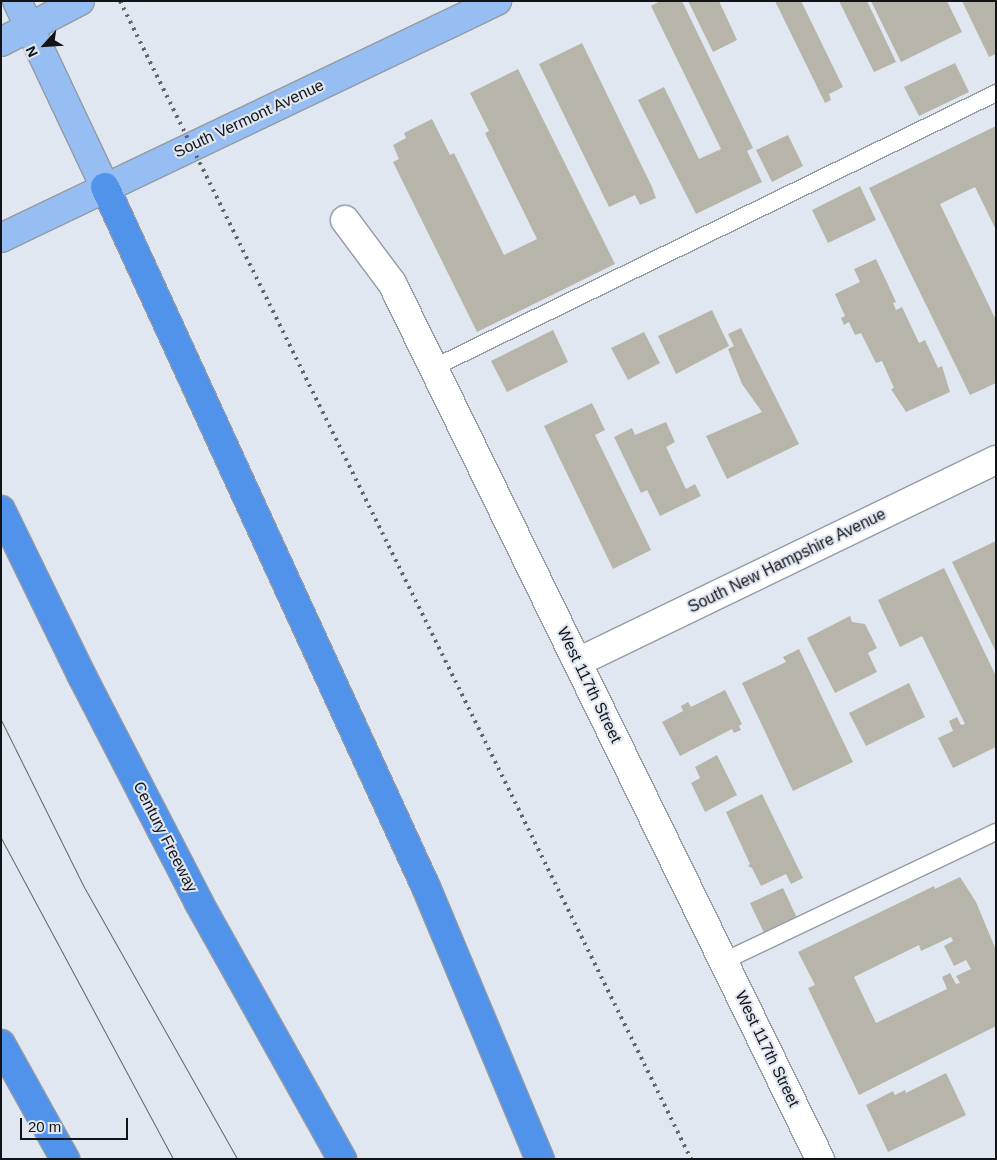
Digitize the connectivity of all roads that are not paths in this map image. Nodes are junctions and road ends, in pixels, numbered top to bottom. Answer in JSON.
{"nodes":[{"id":1,"x":17,"y":1,"type":"edge"},
{"id":2,"x":80,"y":1,"type":"edge"},
{"id":3,"x":497,"y":1,"type":"edge"},
{"id":4,"x":30,"y":26,"type":"junction"},
{"id":5,"x":1,"y":42,"type":"edge"},
{"id":6,"x":1,"y":63,"type":"edge"},
{"id":7,"x":996,"y":93,"type":"edge"},
{"id":8,"x":105,"y":187,"type":"junction"},
{"id":9,"x":345,"y":220,"type":"dead end"},
{"id":10,"x":1,"y":238,"type":"edge"},
{"id":11,"x":434,"y":368,"type":"junction"},
{"id":12,"x":996,"y":460,"type":"edge"},
{"id":13,"x":1,"y":510,"type":"edge"},
{"id":14,"x":578,"y":662,"type":"junction"},
{"id":15,"x":996,"y":832,"type":"edge"},
{"id":16,"x":724,"y":961,"type":"junction"},
{"id":17,"x":1,"y":1044,"type":"edge"},
{"id":18,"x":1,"y":1081,"type":"edge"},
{"id":19,"x":51,"y":1159,"type":"edge"},
{"id":20,"x":65,"y":1159,"type":"edge"},
{"id":21,"x":342,"y":1159,"type":"edge"},
{"id":22,"x":540,"y":1159,"type":"edge"},
{"id":23,"x":820,"y":1159,"type":"edge"}],
"edges":[{"from":1,"to":4,"type":"main road"},
{"from":2,"to":4,"type":"main road"},
{"from":3,"to":8,"type":"main road","name":"South Vermont Avenue"},
{"from":4,"to":5,"type":"main road"},
{"from":4,"to":6,"type":"main road"},
{"from":4,"to":8,"type":"main road"},
{"from":7,"to":11,"type":"lane"},
{"from":8,"to":10,"type":"main road","name":"South Vermont Avenue"},
{"from":8,"to":22,"type":"highway"},
{"from":9,"to":11,"type":"street","name":"West 117th Street"},
{"from":11,"to":14,"type":"street","name":"West 117th Street"},
{"from":12,"to":14,"type":"street","name":"South New Hampshire Avenue"},
{"from":13,"to":21,"type":"highway","name":"Century Freeway"},
{"from":14,"to":16,"type":"street","name":"West 117th Street"},
{"from":15,"to":16,"type":"lane"},
{"from":16,"to":23,"type":"street","name":"West 117th Street"},
{"from":17,"to":20,"type":"highway"},
{"from":18,"to":19,"type":"highway"}]}
